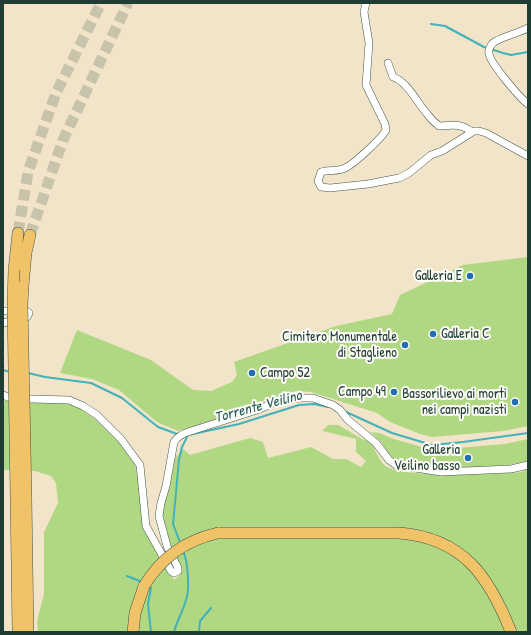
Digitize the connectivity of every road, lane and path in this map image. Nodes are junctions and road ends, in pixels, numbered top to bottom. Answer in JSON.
{"nodes":[{"id":1,"x":371,"y":3,"type":"edge"},
{"id":2,"x":365,"y":6,"type":"edge"},
{"id":3,"x":528,"y":28,"type":"edge"},
{"id":4,"x":388,"y":63,"type":"dead end"},
{"id":5,"x":528,"y":104,"type":"edge"},
{"id":6,"x":472,"y":132,"type":"junction"},
{"id":7,"x":528,"y":156,"type":"edge"},
{"id":8,"x":18,"y":233,"type":"tunnel mouth"},
{"id":9,"x":30,"y":234,"type":"tunnel mouth"},
{"id":10,"x":19,"y":270,"type":"junction"},
{"id":11,"x":3,"y":311,"type":"edge"},
{"id":12,"x":3,"y":323,"type":"edge"},
{"id":13,"x":3,"y":395,"type":"edge"},
{"id":14,"x":528,"y":465,"type":"edge"},
{"id":15,"x":21,"y":497,"type":"junction"},
{"id":16,"x":18,"y":632,"type":"edge"},
{"id":17,"x":28,"y":632,"type":"edge"},
{"id":18,"x":133,"y":632,"type":"edge"},
{"id":19,"x":511,"y":632,"type":"edge"}],
"edges":[{"from":1,"to":2,"type":"street"},
{"from":2,"to":6,"type":"street"},
{"from":3,"to":5,"type":"street"},
{"from":4,"to":6,"type":"street"},
{"from":6,"to":7,"type":"street"},
{"from":8,"to":10,"type":"highway"},
{"from":9,"to":10,"type":"highway"},
{"from":10,"to":15,"type":"highway","bridge":true},
{"from":11,"to":12,"type":"street"},
{"from":13,"to":14,"type":"street"},
{"from":15,"to":16,"type":"highway"},
{"from":15,"to":17,"type":"highway"},
{"from":18,"to":19,"type":"highway","bridge":true}]}
